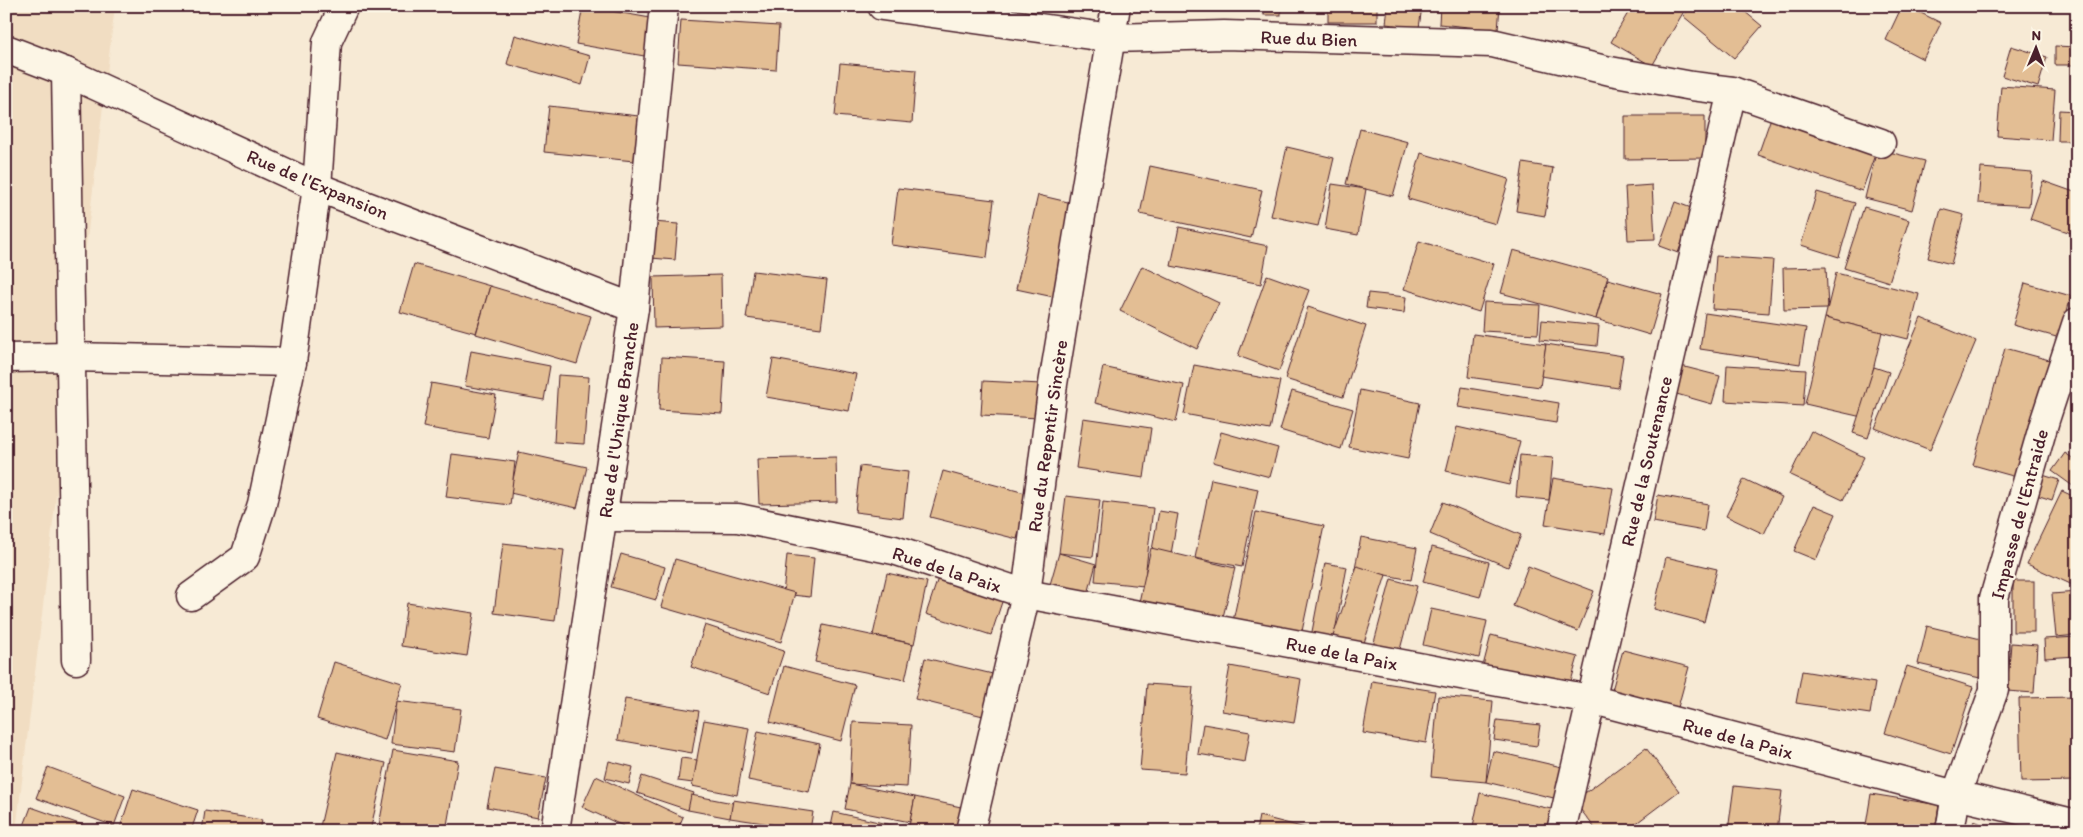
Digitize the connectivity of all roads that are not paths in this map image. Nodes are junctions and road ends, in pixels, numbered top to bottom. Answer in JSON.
{"nodes":[{"id":1,"x":344,"y":6,"type":"edge"},
{"id":2,"x":664,"y":6,"type":"edge"},
{"id":3,"x":882,"y":6,"type":"edge"},
{"id":4,"x":1116,"y":6,"type":"edge"},
{"id":5,"x":1112,"y":38,"type":"junction"},
{"id":6,"x":6,"y":49,"type":"edge"},
{"id":7,"x":66,"y":72,"type":"junction"},
{"id":8,"x":1732,"y":91,"type":"junction"},
{"id":9,"x":1881,"y":143,"type":"dead end"},
{"id":10,"x":317,"y":187,"type":"junction"},
{"id":11,"x":634,"y":308,"type":"junction"},
{"id":12,"x":2077,"y":322,"type":"edge"},
{"id":13,"x":71,"y":357,"type":"junction"},
{"id":14,"x":6,"y":358,"type":"edge"},
{"id":15,"x":292,"y":362,"type":"junction"},
{"id":16,"x":604,"y":517,"type":"junction"},
{"id":17,"x":1026,"y":594,"type":"junction"},
{"id":18,"x":191,"y":596,"type":"dead end"},
{"id":19,"x":76,"y":660,"type":"dead end"},
{"id":20,"x":1590,"y":700,"type":"junction"},
{"id":21,"x":1956,"y":794,"type":"junction"},
{"id":22,"x":2077,"y":824,"type":"edge"},
{"id":23,"x":555,"y":831,"type":"edge"},
{"id":24,"x":970,"y":831,"type":"edge"},
{"id":25,"x":1561,"y":831,"type":"edge"},
{"id":26,"x":1950,"y":831,"type":"edge"}],
"edges":[{"from":1,"to":10,"type":"street"},
{"from":2,"to":11,"type":"street","name":"Rue de l'Unique Branche"},
{"from":3,"to":5,"type":"street","name":"Rue du Bien"},
{"from":4,"to":5,"type":"street","name":"Rue du Repentir Sincère"},
{"from":5,"to":8,"type":"street","name":"Rue du Bien"},
{"from":5,"to":17,"type":"street","name":"Rue du Repentir Sincère"},
{"from":6,"to":7,"type":"street","name":"Rue de l'Expansion"},
{"from":7,"to":10,"type":"street","name":"Rue de l'Expansion"},
{"from":7,"to":13,"type":"street"},
{"from":8,"to":9,"type":"street","name":"Rue du Bien"},
{"from":8,"to":20,"type":"street","name":"Rue de la Soutenance"},
{"from":10,"to":11,"type":"street","name":"Rue de l'Expansion"},
{"from":10,"to":15,"type":"street"},
{"from":11,"to":16,"type":"street","name":"Rue de l'Unique Branche"},
{"from":12,"to":21,"type":"street","name":"Impasse de l'Entraide"},
{"from":13,"to":14,"type":"street"},
{"from":13,"to":15,"type":"street"},
{"from":13,"to":19,"type":"street"},
{"from":15,"to":18,"type":"street"},
{"from":16,"to":17,"type":"street","name":"Rue de la Paix"},
{"from":16,"to":23,"type":"street","name":"Rue de l'Unique Branche"},
{"from":17,"to":20,"type":"street","name":"Rue de la Paix"},
{"from":17,"to":24,"type":"street","name":"Rue du Repentir Sincère"},
{"from":20,"to":21,"type":"street","name":"Rue de la Paix"},
{"from":20,"to":25,"type":"street","name":"Rue de la Soutenance"},
{"from":21,"to":22,"type":"street","name":"Rue de la Paix"},
{"from":21,"to":26,"type":"street","name":"Impasse de l'Entraide"}]}
